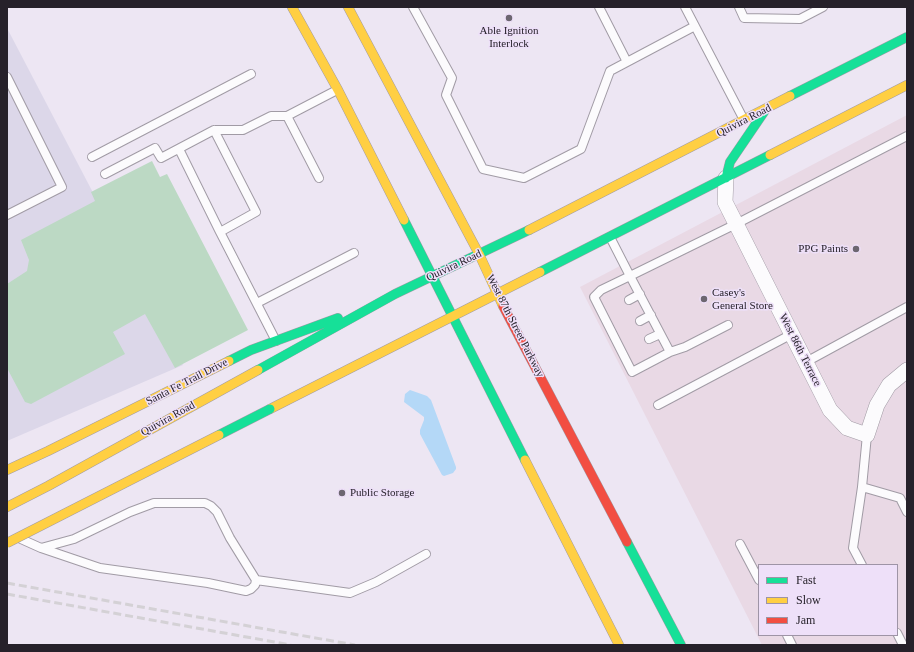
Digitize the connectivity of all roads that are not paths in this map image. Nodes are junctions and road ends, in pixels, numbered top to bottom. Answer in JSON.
{"nodes":[{"id":1,"x":292,"y":7,"type":"edge"},
{"id":2,"x":348,"y":7,"type":"edge"},
{"id":3,"x":413,"y":7,"type":"edge"},
{"id":4,"x":599,"y":7,"type":"edge"},
{"id":5,"x":685,"y":7,"type":"edge"},
{"id":6,"x":738,"y":7,"type":"edge"},
{"id":7,"x":823,"y":7,"type":"edge"},
{"id":8,"x":695,"y":26,"type":"junction"},
{"id":9,"x":907,"y":37,"type":"edge"},
{"id":10,"x":627,"y":62,"type":"junction"},
{"id":11,"x":251,"y":74,"type":"dead end"},
{"id":12,"x":7,"y":78,"type":"edge"},
{"id":13,"x":907,"y":85,"type":"edge"},
{"id":14,"x":338,"y":90,"type":"junction"},
{"id":15,"x":765,"y":110,"type":"junction"},
{"id":16,"x":287,"y":116,"type":"junction"},
{"id":17,"x":744,"y":121,"type":"junction"},
{"id":18,"x":214,"y":130,"type":"junction"},
{"id":19,"x":907,"y":136,"type":"edge"},
{"id":20,"x":179,"y":149,"type":"junction"},
{"id":21,"x":92,"y":157,"type":"dead end"},
{"id":22,"x":105,"y":174,"type":"dead end"},
{"id":23,"x":319,"y":178,"type":"dead end"},
{"id":24,"x":726,"y":178,"type":"junction"},
{"id":25,"x":7,"y":215,"type":"edge"},
{"id":26,"x":736,"y":224,"type":"junction"},
{"id":27,"x":220,"y":232,"type":"junction"},
{"id":28,"x":609,"y":236,"type":"junction"},
{"id":29,"x":354,"y":253,"type":"dead end"},
{"id":30,"x":479,"y":254,"type":"junction"},
{"id":31,"x":630,"y":276,"type":"junction"},
{"id":32,"x":432,"y":277,"type":"junction"},
{"id":33,"x":496,"y":293,"type":"junction"},
{"id":34,"x":640,"y":294,"type":"junction"},
{"id":35,"x":629,"y":300,"type":"dead end"},
{"id":36,"x":257,"y":303,"type":"junction"},
{"id":37,"x":372,"y":306,"type":"junction"},
{"id":38,"x":907,"y":307,"type":"edge"},
{"id":39,"x":650,"y":315,"type":"junction"},
{"id":40,"x":452,"y":316,"type":"junction"},
{"id":41,"x":640,"y":321,"type":"dead end"},
{"id":42,"x":728,"y":324,"type":"dead end"},
{"id":43,"x":660,"y":334,"type":"junction"},
{"id":44,"x":792,"y":334,"type":"junction"},
{"id":45,"x":649,"y":339,"type":"dead end"},
{"id":46,"x":276,"y":340,"type":"junction"},
{"id":47,"x":670,"y":352,"type":"junction"},
{"id":48,"x":806,"y":362,"type":"junction"},
{"id":49,"x":907,"y":370,"type":"edge"},
{"id":50,"x":658,"y":405,"type":"dead end"},
{"id":51,"x":867,"y":435,"type":"junction"},
{"id":52,"x":7,"y":470,"type":"edge"},
{"id":53,"x":862,"y":487,"type":"junction"},
{"id":54,"x":7,"y":507,"type":"edge"},
{"id":55,"x":907,"y":512,"type":"edge"},
{"id":56,"x":7,"y":534,"type":"edge"},
{"id":57,"x":7,"y":543,"type":"edge"},
{"id":58,"x":740,"y":544,"type":"dead end"},
{"id":59,"x":41,"y":548,"type":"junction"},
{"id":60,"x":426,"y":554,"type":"dead end"},
{"id":61,"x":861,"y":564,"type":"edge"},
{"id":62,"x":758,"y":578,"type":"edge"},
{"id":63,"x":256,"y":580,"type":"junction"},
{"id":64,"x":898,"y":635,"type":"edge"},
{"id":65,"x":788,"y":636,"type":"edge"},
{"id":66,"x":679,"y":641,"type":"edge"},
{"id":67,"x":619,"y":645,"type":"edge"},
{"id":68,"x":792,"y":645,"type":"edge"},
{"id":69,"x":903,"y":645,"type":"edge"}],
"edges":[{"from":1,"to":14,"type":"main road"},
{"from":2,"to":30,"type":"main road","name":"West 87th Street Parkway"},
{"from":3,"to":10,"type":"lane"},
{"from":4,"to":10,"type":"lane"},
{"from":5,"to":8,"type":"lane"},
{"from":6,"to":7,"type":"lane"},
{"from":8,"to":10,"type":"lane"},
{"from":8,"to":17,"type":"lane"},
{"from":9,"to":15,"type":"main road","name":"Quivira Road"},
{"from":11,"to":21,"type":"lane"},
{"from":12,"to":25,"type":"lane"},
{"from":13,"to":24,"type":"main road"},
{"from":14,"to":16,"type":"lane"},
{"from":14,"to":32,"type":"main road"},
{"from":15,"to":17,"type":"main road","name":"Quivira Road"},
{"from":15,"to":24,"type":"main road"},
{"from":16,"to":18,"type":"lane"},
{"from":16,"to":23,"type":"lane"},
{"from":17,"to":30,"type":"main road","name":"Quivira Road"},
{"from":18,"to":20,"type":"lane"},
{"from":18,"to":27,"type":"lane"},
{"from":19,"to":26,"type":"lane"},
{"from":20,"to":22,"type":"lane"},
{"from":20,"to":27,"type":"lane"},
{"from":24,"to":26,"type":"street","name":"West 86th Terrace"},
{"from":24,"to":28,"type":"main road"},
{"from":26,"to":31,"type":"lane"},
{"from":26,"to":44,"type":"street","name":"West 86th Terrace"},
{"from":27,"to":36,"type":"lane"},
{"from":28,"to":31,"type":"lane"},
{"from":28,"to":33,"type":"main road"},
{"from":29,"to":36,"type":"lane"},
{"from":30,"to":32,"type":"main road","name":"Quivira Road"},
{"from":30,"to":33,"type":"main road","name":"West 87th Street Parkway"},
{"from":31,"to":34,"type":"lane"},
{"from":31,"to":47,"type":"lane"},
{"from":32,"to":37,"type":"main road","name":"Quivira Road"},
{"from":32,"to":40,"type":"main road"},
{"from":33,"to":40,"type":"main road"},
{"from":33,"to":66,"type":"main road","name":"West 87th Street Parkway"},
{"from":34,"to":35,"type":"lane"},
{"from":34,"to":39,"type":"lane"},
{"from":36,"to":46,"type":"lane"},
{"from":37,"to":46,"type":"main road","name":"Santa Fe Trail Drive"},
{"from":37,"to":54,"type":"main road","name":"Quivira Road"},
{"from":38,"to":48,"type":"lane"},
{"from":39,"to":41,"type":"lane"},
{"from":39,"to":43,"type":"lane"},
{"from":40,"to":57,"type":"main road","bridge":true},
{"from":40,"to":67,"type":"main road"},
{"from":42,"to":47,"type":"lane"},
{"from":43,"to":45,"type":"lane"},
{"from":43,"to":47,"type":"lane"},
{"from":44,"to":48,"type":"street","name":"West 86th Terrace"},
{"from":44,"to":50,"type":"lane"},
{"from":46,"to":52,"type":"main road","name":"Santa Fe Trail Drive"},
{"from":48,"to":51,"type":"street","name":"West 86th Terrace"},
{"from":49,"to":51,"type":"street"},
{"from":51,"to":53,"type":"lane"},
{"from":53,"to":55,"type":"lane"},
{"from":53,"to":61,"type":"lane"},
{"from":56,"to":59,"type":"lane"},
{"from":58,"to":62,"type":"lane"},
{"from":59,"to":63,"type":"lane"},
{"from":59,"to":63,"type":"lane"},
{"from":60,"to":63,"type":"lane"},
{"from":64,"to":69,"type":"lane"},
{"from":65,"to":68,"type":"lane"}]}
